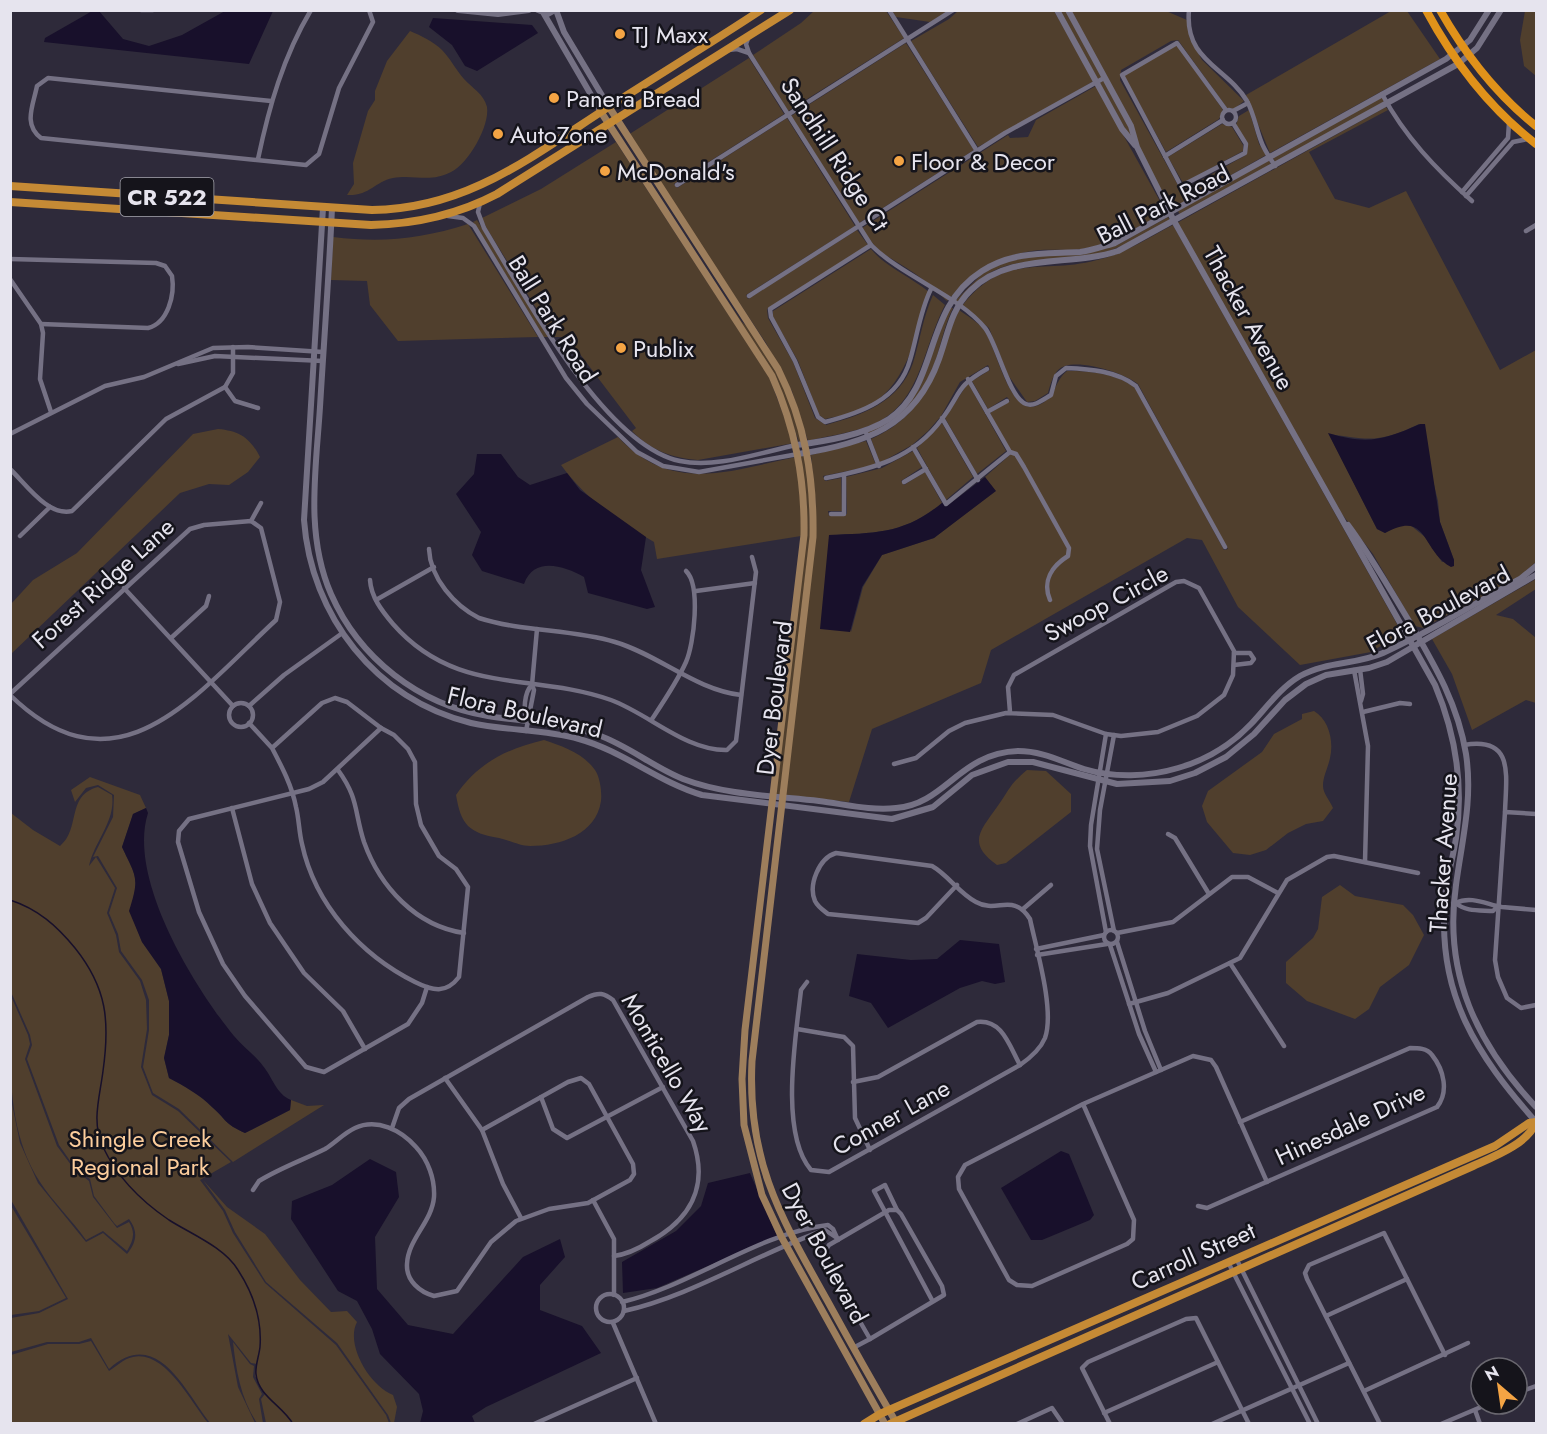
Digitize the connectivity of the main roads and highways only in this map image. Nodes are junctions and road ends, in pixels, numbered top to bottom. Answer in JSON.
{"nodes":[{"id":1,"x":760,"y":10,"type":"edge"},
{"id":2,"x":790,"y":10,"type":"edge"},
{"id":3,"x":1426,"y":10,"type":"edge"},
{"id":4,"x":1440,"y":10,"type":"edge"},
{"id":5,"x":609,"y":106,"type":"junction"},
{"id":6,"x":601,"y":112,"type":"junction"},
{"id":7,"x":616,"y":120,"type":"junction"},
{"id":8,"x":608,"y":125,"type":"junction"},
{"id":9,"x":1536,"y":126,"type":"edge"},
{"id":10,"x":1533,"y":141,"type":"edge"},
{"id":11,"x":10,"y":186,"type":"edge"},
{"id":12,"x":10,"y":202,"type":"edge"},
{"id":13,"x":661,"y":206,"type":"junction"},
{"id":14,"x":702,"y":252,"type":"junction"},
{"id":15,"x":700,"y":264,"type":"junction"},
{"id":16,"x":754,"y":329,"type":"junction"},
{"id":17,"x":753,"y":968,"type":"junction"},
{"id":18,"x":761,"y":985,"type":"junction"},
{"id":19,"x":1536,"y":1122,"type":"edge"},
{"id":20,"x":1473,"y":1156,"type":"junction"},
{"id":21,"x":1407,"y":1196,"type":"junction"},
{"id":22,"x":889,"y":1410,"type":"junction"},
{"id":23,"x":880,"y":1414,"type":"junction"},
{"id":24,"x":894,"y":1423,"type":"edge"},
{"id":25,"x":864,"y":1424,"type":"edge"},
{"id":26,"x":885,"y":1424,"type":"edge"}],
"edges":[{"from":1,"to":5,"type":"main road","number":"CR 522"},
{"from":2,"to":7,"type":"main road","number":"CR 522"},
{"from":3,"to":10,"type":"highway"},
{"from":4,"to":9,"type":"highway"},
{"from":5,"to":6,"type":"main road","number":"CR 522"},
{"from":5,"to":7,"type":"main road","name":"Dyer Boulevard"},
{"from":6,"to":8,"type":"main road","name":"Dyer Boulevard"},
{"from":6,"to":11,"type":"main road","number":"CR 522"},
{"from":7,"to":8,"type":"main road","number":"CR 522"},
{"from":7,"to":14,"type":"main road","name":"Dyer Boulevard"},
{"from":8,"to":12,"type":"main road","number":"CR 522"},
{"from":8,"to":13,"type":"main road","name":"Dyer Boulevard"},
{"from":13,"to":14,"type":"main road"},
{"from":13,"to":15,"type":"main road","name":"Dyer Boulevard"},
{"from":14,"to":16,"type":"main road","name":"Dyer Boulevard"},
{"from":15,"to":16,"type":"main road"},
{"from":15,"to":17,"type":"main road","name":"Dyer Boulevard"},
{"from":16,"to":18,"type":"main road","name":"Dyer Boulevard"},
{"from":17,"to":18,"type":"main road"},
{"from":17,"to":23,"type":"main road","name":"Dyer Boulevard"},
{"from":18,"to":22,"type":"main road","name":"Dyer Boulevard"},
{"from":19,"to":20,"type":"main road","name":"Carroll Street"},
{"from":19,"to":21,"type":"main road","name":"Carroll Street"},
{"from":20,"to":21,"type":"main road"},
{"from":20,"to":22,"type":"main road","name":"Carroll Street"},
{"from":21,"to":24,"type":"main road","name":"Carroll Street"},
{"from":22,"to":23,"type":"main road","name":"Carroll Street"},
{"from":22,"to":24,"type":"main road","name":"Dyer Boulevard"},
{"from":23,"to":25,"type":"main road","name":"Carroll Street"},
{"from":23,"to":26,"type":"main road","name":"Dyer Boulevard"}]}
